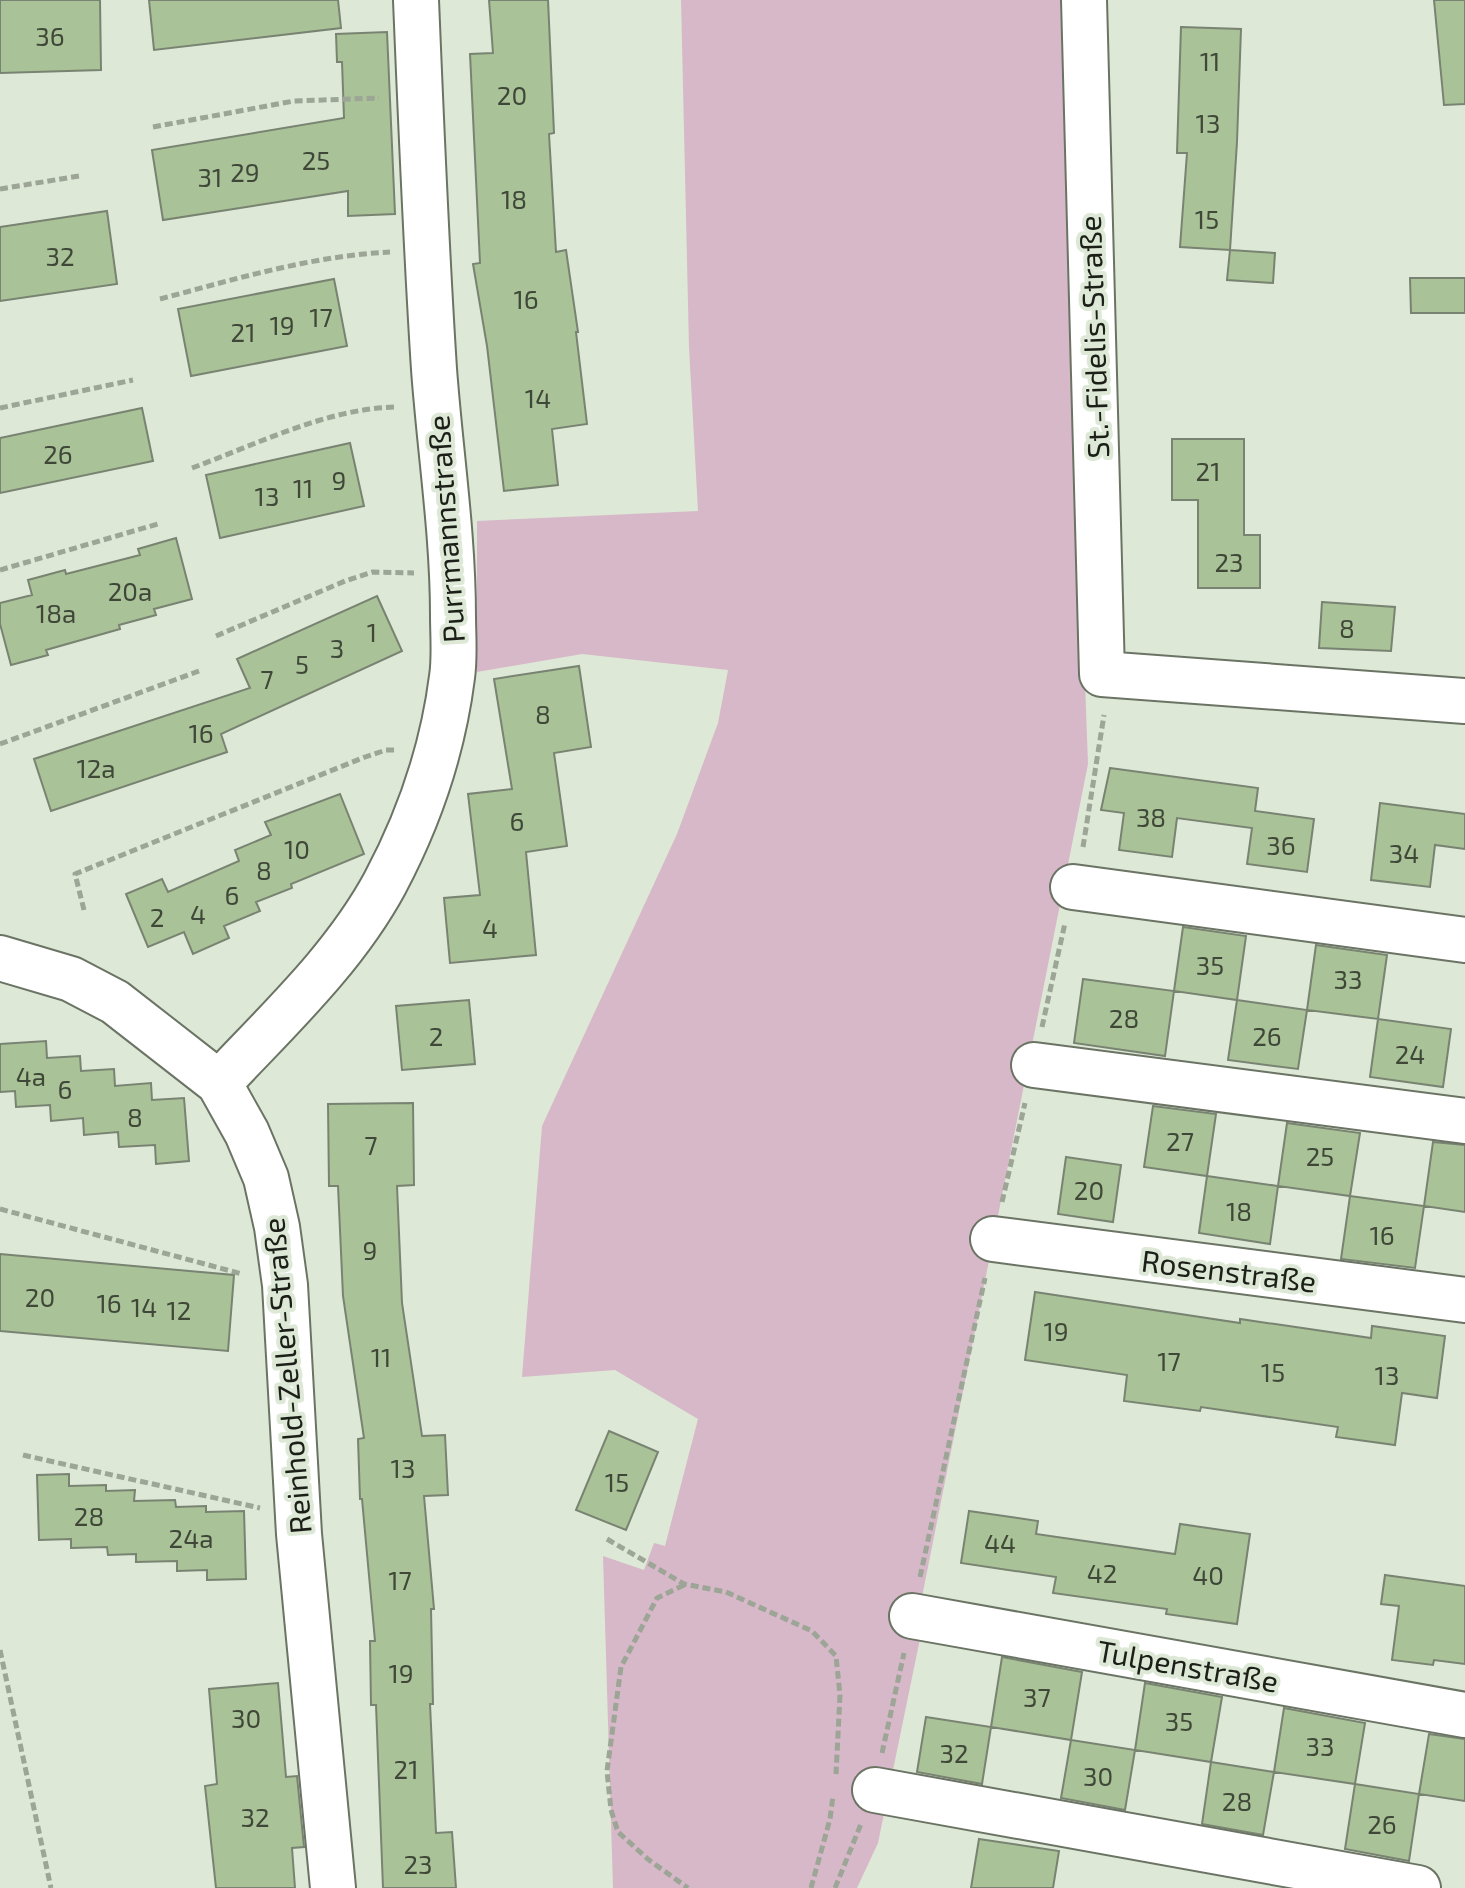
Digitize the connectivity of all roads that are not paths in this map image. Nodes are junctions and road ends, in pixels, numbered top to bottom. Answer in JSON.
{"nodes":[{"id":1,"x":416,"y":0,"type":"edge"},
{"id":2,"x":1084,"y":0,"type":"edge"},
{"id":3,"x":1465,"y":701,"type":"edge"},
{"id":4,"x":1073,"y":887,"type":"road end"},
{"id":5,"x":1465,"y":940,"type":"edge"},
{"id":6,"x":0,"y":958,"type":"edge"},
{"id":7,"x":1034,"y":1065,"type":"road end"},
{"id":8,"x":219,"y":1083,"type":"junction"},
{"id":9,"x":1465,"y":1121,"type":"edge"},
{"id":10,"x":993,"y":1239,"type":"road end"},
{"id":11,"x":1465,"y":1300,"type":"edge"},
{"id":12,"x":912,"y":1616,"type":"road end"},
{"id":13,"x":1465,"y":1715,"type":"edge"},
{"id":14,"x":848,"y":1788,"type":"road end"},
{"id":15,"x":333,"y":1888,"type":"edge"},
{"id":16,"x":1418,"y":1888,"type":"edge"}],
"edges":[{"from":1,"to":8,"type":"street","name":"Purrmannstraße"},
{"from":2,"to":3,"type":"street","name":"St.-Fidelis-Straße"},
{"from":4,"to":5,"type":"street"},
{"from":6,"to":8,"type":"street","name":"Reinhold-Zeller-Straße"},
{"from":7,"to":9,"type":"street"},
{"from":8,"to":15,"type":"street","name":"Reinhold-Zeller-Straße"},
{"from":10,"to":11,"type":"street","name":"Rosenstraße"},
{"from":12,"to":13,"type":"street","name":"Tulpenstraße"},
{"from":14,"to":16,"type":"street"}]}
